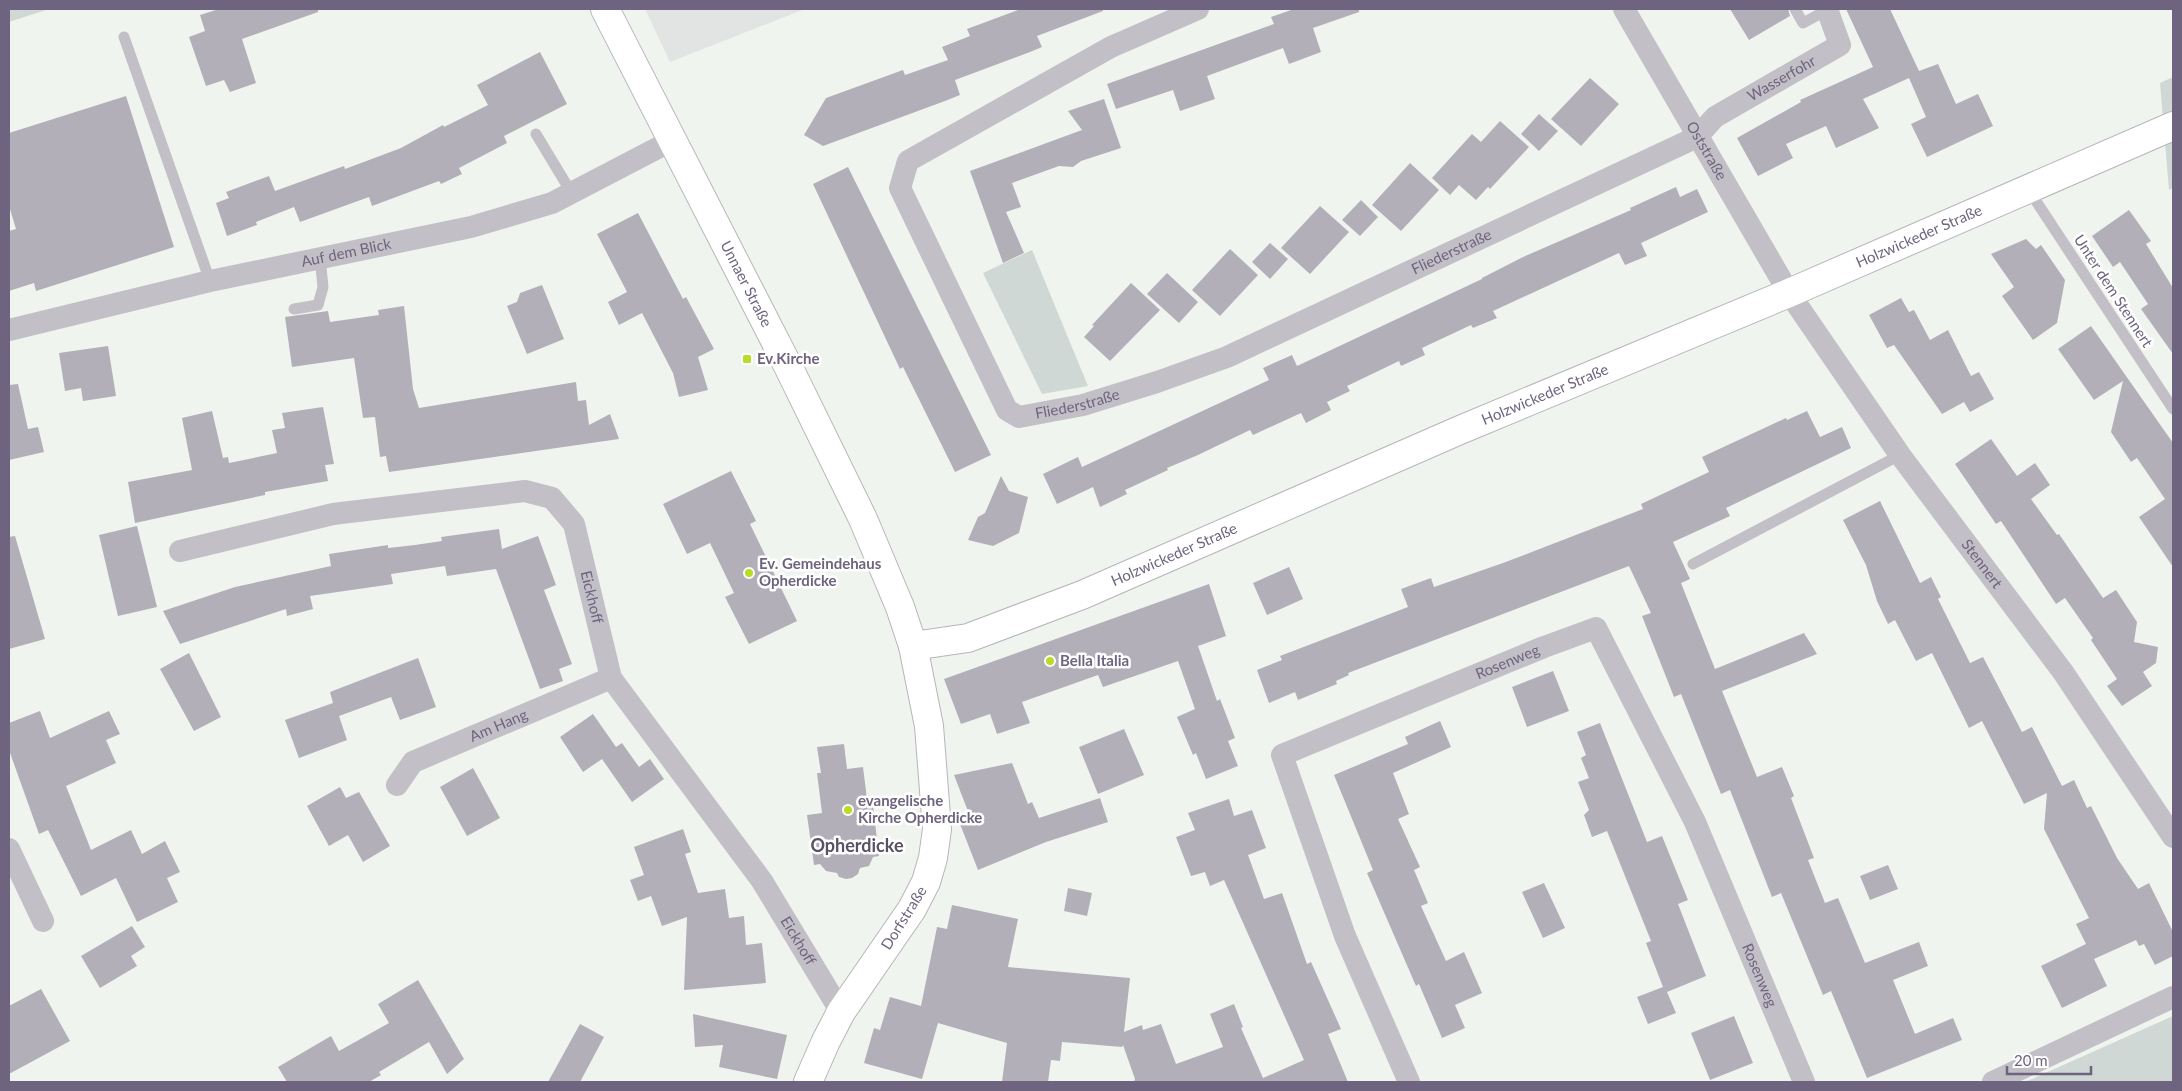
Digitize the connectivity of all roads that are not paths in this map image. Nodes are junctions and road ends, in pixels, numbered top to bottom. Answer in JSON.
{"nodes":[{"id":1,"x":605,"y":9,"type":"edge"},
{"id":2,"x":1198,"y":9,"type":"edge"},
{"id":3,"x":1624,"y":9,"type":"edge"},
{"id":4,"x":1795,"y":9,"type":"edge"},
{"id":5,"x":1827,"y":9,"type":"edge"},
{"id":6,"x":124,"y":37,"type":"dead end"},
{"id":7,"x":2173,"y":126,"type":"edge"},
{"id":8,"x":536,"y":134,"type":"dead end"},
{"id":9,"x":1697,"y":137,"type":"junction"},
{"id":10,"x":671,"y":141,"type":"junction"},
{"id":11,"x":2028,"y":189,"type":"junction"},
{"id":12,"x":572,"y":192,"type":"junction"},
{"id":13,"x":320,"y":258,"type":"junction"},
{"id":14,"x":210,"y":281,"type":"junction"},
{"id":15,"x":1789,"y":293,"type":"junction"},
{"id":16,"x":294,"y":310,"type":"dead end"},
{"id":17,"x":9,"y":330,"type":"edge"},
{"id":18,"x":2173,"y":409,"type":"edge"},
{"id":19,"x":1900,"y":455,"type":"junction"},
{"id":20,"x":180,"y":552,"type":"dead end"},
{"id":21,"x":1693,"y":564,"type":"dead end"},
{"id":22,"x":914,"y":646,"type":"junction"},
{"id":23,"x":612,"y":678,"type":"junction"},
{"id":24,"x":397,"y":785,"type":"dead end"},
{"id":25,"x":2173,"y":838,"type":"edge"},
{"id":26,"x":9,"y":849,"type":"edge"},
{"id":27,"x":43,"y":921,"type":"dead end"},
{"id":28,"x":2173,"y":997,"type":"edge"},
{"id":29,"x":841,"y":1012,"type":"junction"},
{"id":30,"x":808,"y":1082,"type":"edge"},
{"id":31,"x":1409,"y":1082,"type":"edge"},
{"id":32,"x":1804,"y":1082,"type":"edge"},
{"id":33,"x":1993,"y":1082,"type":"edge"}],
"edges":[{"from":1,"to":10,"type":"street","name":"Unnaer Straße"},
{"from":2,"to":9,"type":"street","name":"Fliederstraße"},
{"from":3,"to":9,"type":"street","name":"Oststraße"},
{"from":4,"to":5,"type":"lane","name":"Wasserfohr"},
{"from":5,"to":9,"type":"street","name":"Wasserfohr"},
{"from":6,"to":14,"type":"lane"},
{"from":7,"to":11,"type":"street","name":"Holzwickeder Straße"},
{"from":8,"to":12,"type":"lane"},
{"from":9,"to":15,"type":"street","name":"Oststraße"},
{"from":10,"to":12,"type":"street","name":"Auf dem Blick"},
{"from":10,"to":22,"type":"street","name":"Unnaer Straße"},
{"from":11,"to":15,"type":"street","name":"Holzwickeder Straße"},
{"from":11,"to":18,"type":"lane","name":"Unter dem Stennert"},
{"from":12,"to":13,"type":"street","name":"Auf dem Blick"},
{"from":13,"to":14,"type":"street","name":"Auf dem Blick"},
{"from":13,"to":16,"type":"lane"},
{"from":14,"to":17,"type":"street","name":"Auf dem Blick"},
{"from":15,"to":19,"type":"street","name":"Stennert"},
{"from":15,"to":22,"type":"street","name":"Holzwickeder Straße"},
{"from":19,"to":21,"type":"lane"},
{"from":19,"to":25,"type":"street","name":"Stennert"},
{"from":20,"to":23,"type":"street","name":"Eickhoff"},
{"from":22,"to":29,"type":"street","name":"Dorfstraße"},
{"from":23,"to":24,"type":"street","name":"Am Hang"},
{"from":23,"to":29,"type":"street","name":"Eickhoff"},
{"from":26,"to":27,"type":"street"},
{"from":28,"to":33,"type":"street"},
{"from":29,"to":30,"type":"street","name":"Dorfstraße"},
{"from":31,"to":32,"type":"street","name":"Rosenweg"}]}
